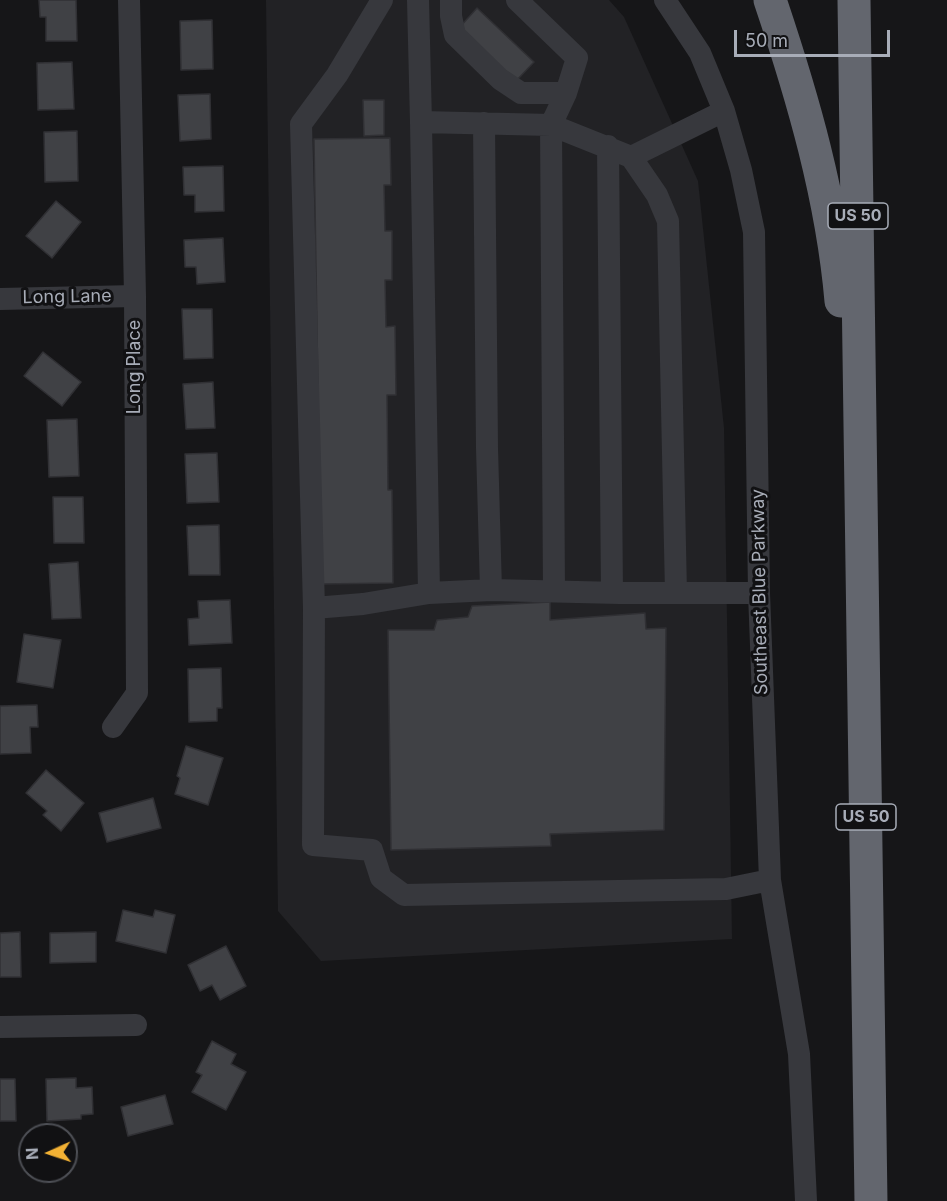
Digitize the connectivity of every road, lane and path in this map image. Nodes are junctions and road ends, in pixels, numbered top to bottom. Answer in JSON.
{"nodes":[{"id":1,"x":129,"y":0,"type":"edge"},
{"id":2,"x":382,"y":0,"type":"edge"},
{"id":3,"x":418,"y":0,"type":"edge"},
{"id":4,"x":451,"y":0,"type":"edge"},
{"id":5,"x":517,"y":0,"type":"edge"},
{"id":6,"x":665,"y":0,"type":"edge"},
{"id":7,"x":770,"y":0,"type":"edge"},
{"id":8,"x":854,"y":0,"type":"edge"},
{"id":9,"x":566,"y":93,"type":"junction"},
{"id":10,"x":724,"y":111,"type":"junction"},
{"id":11,"x":421,"y":122,"type":"junction"},
{"id":12,"x":484,"y":123,"type":"junction"},
{"id":13,"x":551,"y":125,"type":"junction"},
{"id":14,"x":608,"y":146,"type":"junction"},
{"id":15,"x":631,"y":157,"type":"junction"},
{"id":16,"x":135,"y":296,"type":"junction"},
{"id":17,"x":0,"y":298,"type":"edge"},
{"id":18,"x":862,"y":432,"type":"junction"},
{"id":19,"x":491,"y":590,"type":"junction"},
{"id":20,"x":554,"y":591,"type":"junction"},
{"id":21,"x":429,"y":592,"type":"junction"},
{"id":22,"x":612,"y":593,"type":"junction"},
{"id":23,"x":676,"y":593,"type":"junction"},
{"id":24,"x":759,"y":593,"type":"junction"},
{"id":25,"x":314,"y":608,"type":"junction"},
{"id":26,"x":113,"y":727,"type":"dead end"},
{"id":27,"x":770,"y":880,"type":"junction"},
{"id":28,"x":136,"y":1025,"type":"dead end"},
{"id":29,"x":0,"y":1027,"type":"edge"},
{"id":30,"x":806,"y":1201,"type":"edge"},
{"id":31,"x":871,"y":1201,"type":"edge"}],
"edges":[{"from":1,"to":16,"type":"street","name":"Long Place"},
{"from":2,"to":25,"type":"street"},
{"from":3,"to":11,"type":"street"},
{"from":4,"to":9,"type":"street"},
{"from":5,"to":9,"type":"street"},
{"from":6,"to":10,"type":"street","name":"Southeast Blue Parkway"},
{"from":7,"to":18,"type":"highway"},
{"from":8,"to":18,"type":"highway","number":"US 50"},
{"from":9,"to":13,"type":"street"},
{"from":10,"to":15,"type":"street"},
{"from":10,"to":24,"type":"street","name":"Southeast Blue Parkway"},
{"from":11,"to":12,"type":"street"},
{"from":11,"to":21,"type":"street"},
{"from":12,"to":13,"type":"street"},
{"from":12,"to":19,"type":"street"},
{"from":13,"to":14,"type":"street"},
{"from":13,"to":20,"type":"street"},
{"from":14,"to":15,"type":"street"},
{"from":14,"to":22,"type":"street"},
{"from":15,"to":23,"type":"street"},
{"from":16,"to":17,"type":"street","name":"Long Lane"},
{"from":16,"to":26,"type":"street","name":"Long Place"},
{"from":18,"to":31,"type":"highway","number":"US 50"},
{"from":19,"to":20,"type":"street"},
{"from":19,"to":21,"type":"street"},
{"from":20,"to":22,"type":"street"},
{"from":21,"to":25,"type":"street"},
{"from":22,"to":23,"type":"street"},
{"from":23,"to":24,"type":"street"},
{"from":24,"to":27,"type":"street","name":"Southeast Blue Parkway"},
{"from":25,"to":27,"type":"street"},
{"from":27,"to":30,"type":"street","name":"Southeast Blue Parkway"},
{"from":28,"to":29,"type":"street"}]}
